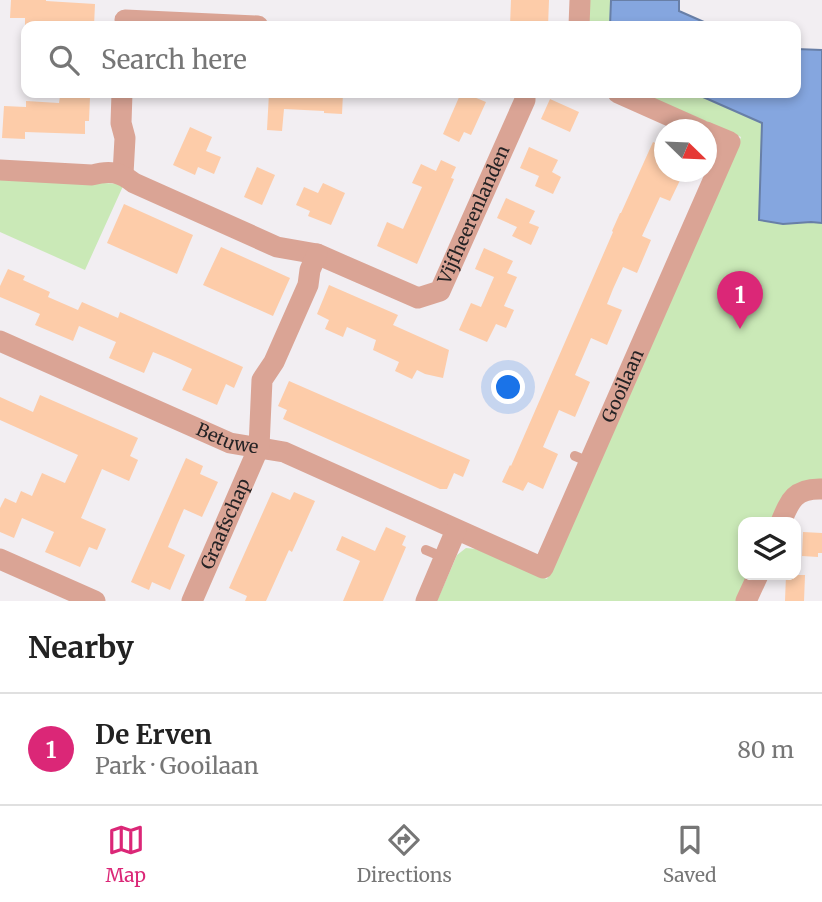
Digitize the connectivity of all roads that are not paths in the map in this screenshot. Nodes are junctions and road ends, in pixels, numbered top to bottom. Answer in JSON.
{"nodes":[{"id":1,"x":580,"y":0,"type":"edge"},
{"id":2,"x":126,"y":16,"type":"edge"},
{"id":3,"x":192,"y":21,"type":"edge"},
{"id":4,"x":579,"y":21,"type":"edge"},
{"id":5,"x":122,"y":98,"type":"edge"},
{"id":6,"x":525,"y":98,"type":"edge"},
{"id":7,"x":629,"y":98,"type":"edge"},
{"id":8,"x":676,"y":119,"type":"edge"},
{"id":9,"x":717,"y":137,"type":"edge"},
{"id":10,"x":717,"y":167,"type":"edge"},
{"id":11,"x":0,"y":170,"type":"edge"},
{"id":12,"x":123,"y":174,"type":"junction"},
{"id":13,"x":709,"y":182,"type":"edge"},
{"id":14,"x":317,"y":254,"type":"junction"},
{"id":15,"x":0,"y":341,"type":"edge"},
{"id":16,"x":259,"y":447,"type":"junction"},
{"id":17,"x":811,"y":493,"type":"edge"},
{"id":18,"x":783,"y":517,"type":"edge"},
{"id":19,"x":456,"y":530,"type":"junction"},
{"id":20,"x":0,"y":559,"type":"edge"},
{"id":21,"x":95,"y":601,"type":"edge"},
{"id":22,"x":192,"y":601,"type":"edge"},
{"id":23,"x":426,"y":601,"type":"edge"}],
"edges":[{"from":1,"to":4,"type":"street"},
{"from":2,"to":3,"type":"street"},
{"from":5,"to":12,"type":"street"},
{"from":6,"to":14,"type":"street","name":"Vijfheerenlanden"},
{"from":7,"to":8,"type":"street"},
{"from":9,"to":10,"type":"street","name":"Gooilaan"},
{"from":11,"to":12,"type":"street"},
{"from":12,"to":14,"type":"street","name":"Vijfheerenlanden"},
{"from":13,"to":19,"type":"street","name":"Gooilaan"},
{"from":14,"to":16,"type":"street"},
{"from":15,"to":16,"type":"street","name":"Betuwe"},
{"from":16,"to":19,"type":"street","name":"Betuwe"},
{"from":16,"to":22,"type":"street","name":"Graafschap"},
{"from":17,"to":18,"type":"street"},
{"from":19,"to":23,"type":"street"},
{"from":20,"to":21,"type":"street"}]}
